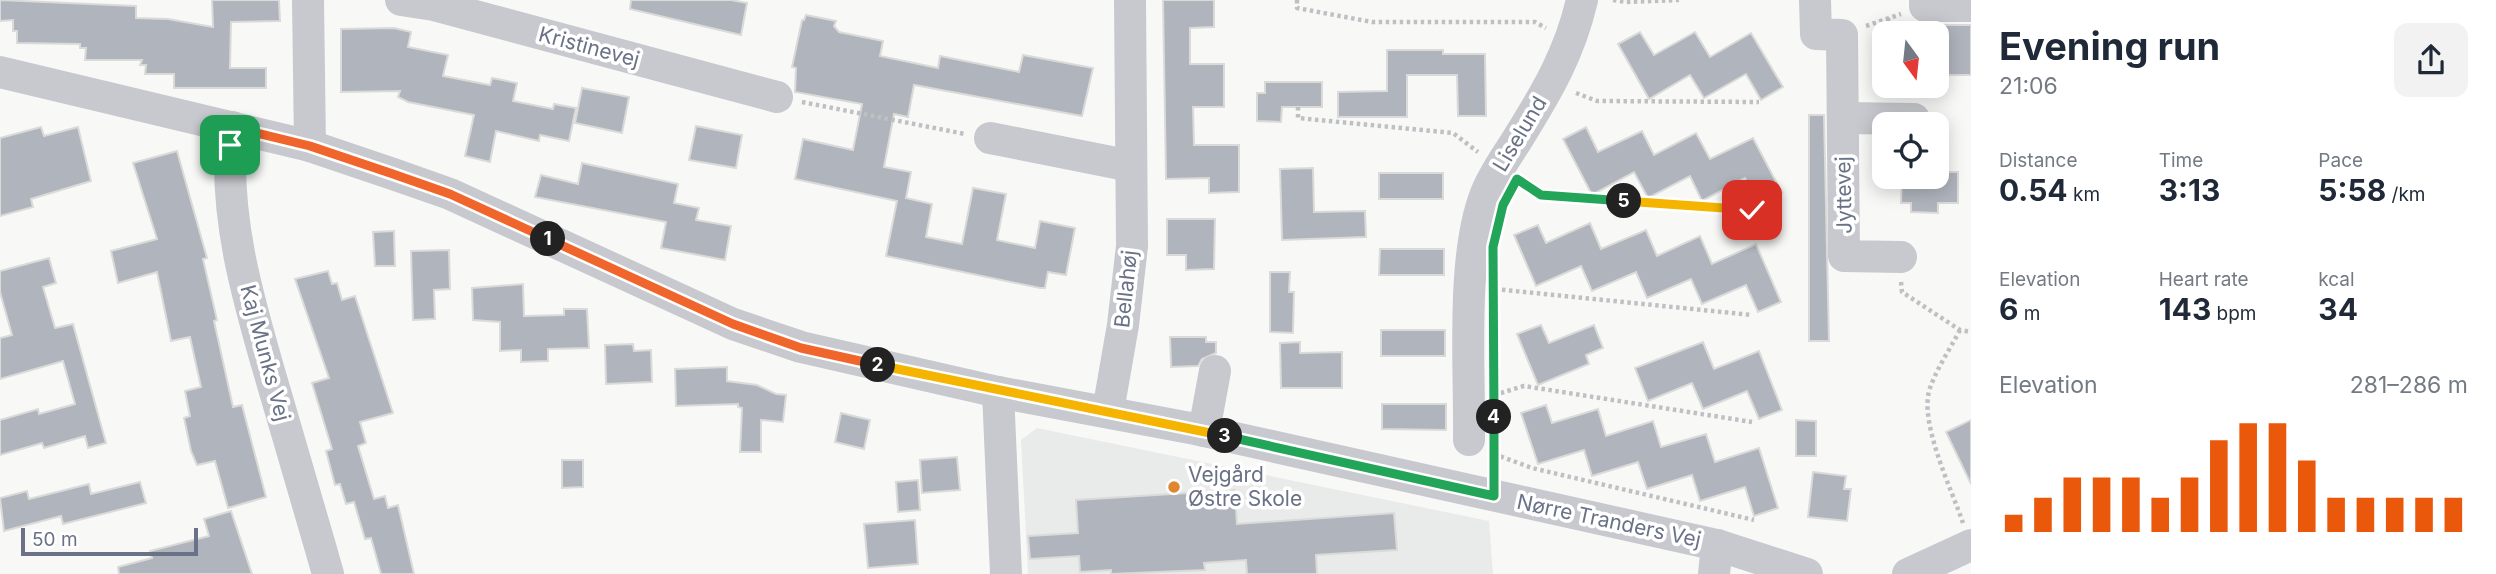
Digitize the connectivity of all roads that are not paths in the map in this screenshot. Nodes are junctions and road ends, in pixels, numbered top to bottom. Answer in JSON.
{"nodes":[{"id":1,"x":307,"y":0,"type":"edge"},
{"id":2,"x":401,"y":0,"type":"edge"},
{"id":3,"x":1130,"y":0,"type":"edge"},
{"id":4,"x":1582,"y":0,"type":"edge"},
{"id":5,"x":1815,"y":0,"type":"edge"},
{"id":6,"x":0,"y":72,"type":"edge"},
{"id":7,"x":777,"y":97,"type":"road end"},
{"id":8,"x":1843,"y":118,"type":"junction"},
{"id":9,"x":1872,"y":118,"type":"edge"},
{"id":10,"x":232,"y":127,"type":"junction"},
{"id":11,"x":989,"y":138,"type":"road end"},
{"id":12,"x":310,"y":146,"type":"junction"},
{"id":13,"x":1131,"y":166,"type":"junction"},
{"id":14,"x":1900,"y":257,"type":"road end"},
{"id":15,"x":1215,"y":371,"type":"dead end"},
{"id":16,"x":998,"y":392,"type":"junction"},
{"id":17,"x":1108,"y":411,"type":"junction"},
{"id":18,"x":1204,"y":431,"type":"junction"},
{"id":19,"x":1485,"y":445,"type":"road end"},
{"id":20,"x":1971,"y":545,"type":"edge"},
{"id":21,"x":1716,"y":559,"type":"edge"},
{"id":22,"x":328,"y":574,"type":"edge"},
{"id":23,"x":1006,"y":574,"type":"edge"},
{"id":24,"x":1807,"y":574,"type":"edge"},
{"id":25,"x":1908,"y":574,"type":"edge"}],
"edges":[{"from":1,"to":12,"type":"street"},
{"from":2,"to":7,"type":"street","name":"Kristinevej"},
{"from":3,"to":13,"type":"street","name":"Bellahøj"},
{"from":4,"to":19,"type":"street","name":"Liselund"},
{"from":5,"to":8,"type":"street","name":"Jyttevej"},
{"from":6,"to":10,"type":"street","name":"Nørre Tranders Vej"},
{"from":8,"to":9,"type":"street"},
{"from":8,"to":14,"type":"street","name":"Jyttevej"},
{"from":10,"to":12,"type":"street","name":"Nørre Tranders Vej"},
{"from":10,"to":22,"type":"street","name":"Kaj Munks Vej"},
{"from":11,"to":13,"type":"street"},
{"from":12,"to":16,"type":"street","name":"Nørre Tranders Vej"},
{"from":13,"to":17,"type":"street","name":"Bellahøj"},
{"from":15,"to":18,"type":"street"},
{"from":16,"to":17,"type":"street","name":"Nørre Tranders Vej"},
{"from":16,"to":23,"type":"street"},
{"from":17,"to":18,"type":"street","name":"Nørre Tranders Vej"},
{"from":18,"to":21,"type":"street","name":"Nørre Tranders Vej"},
{"from":20,"to":25,"type":"street"},
{"from":21,"to":24,"type":"street","name":"Nørre Tranders Vej"}]}
